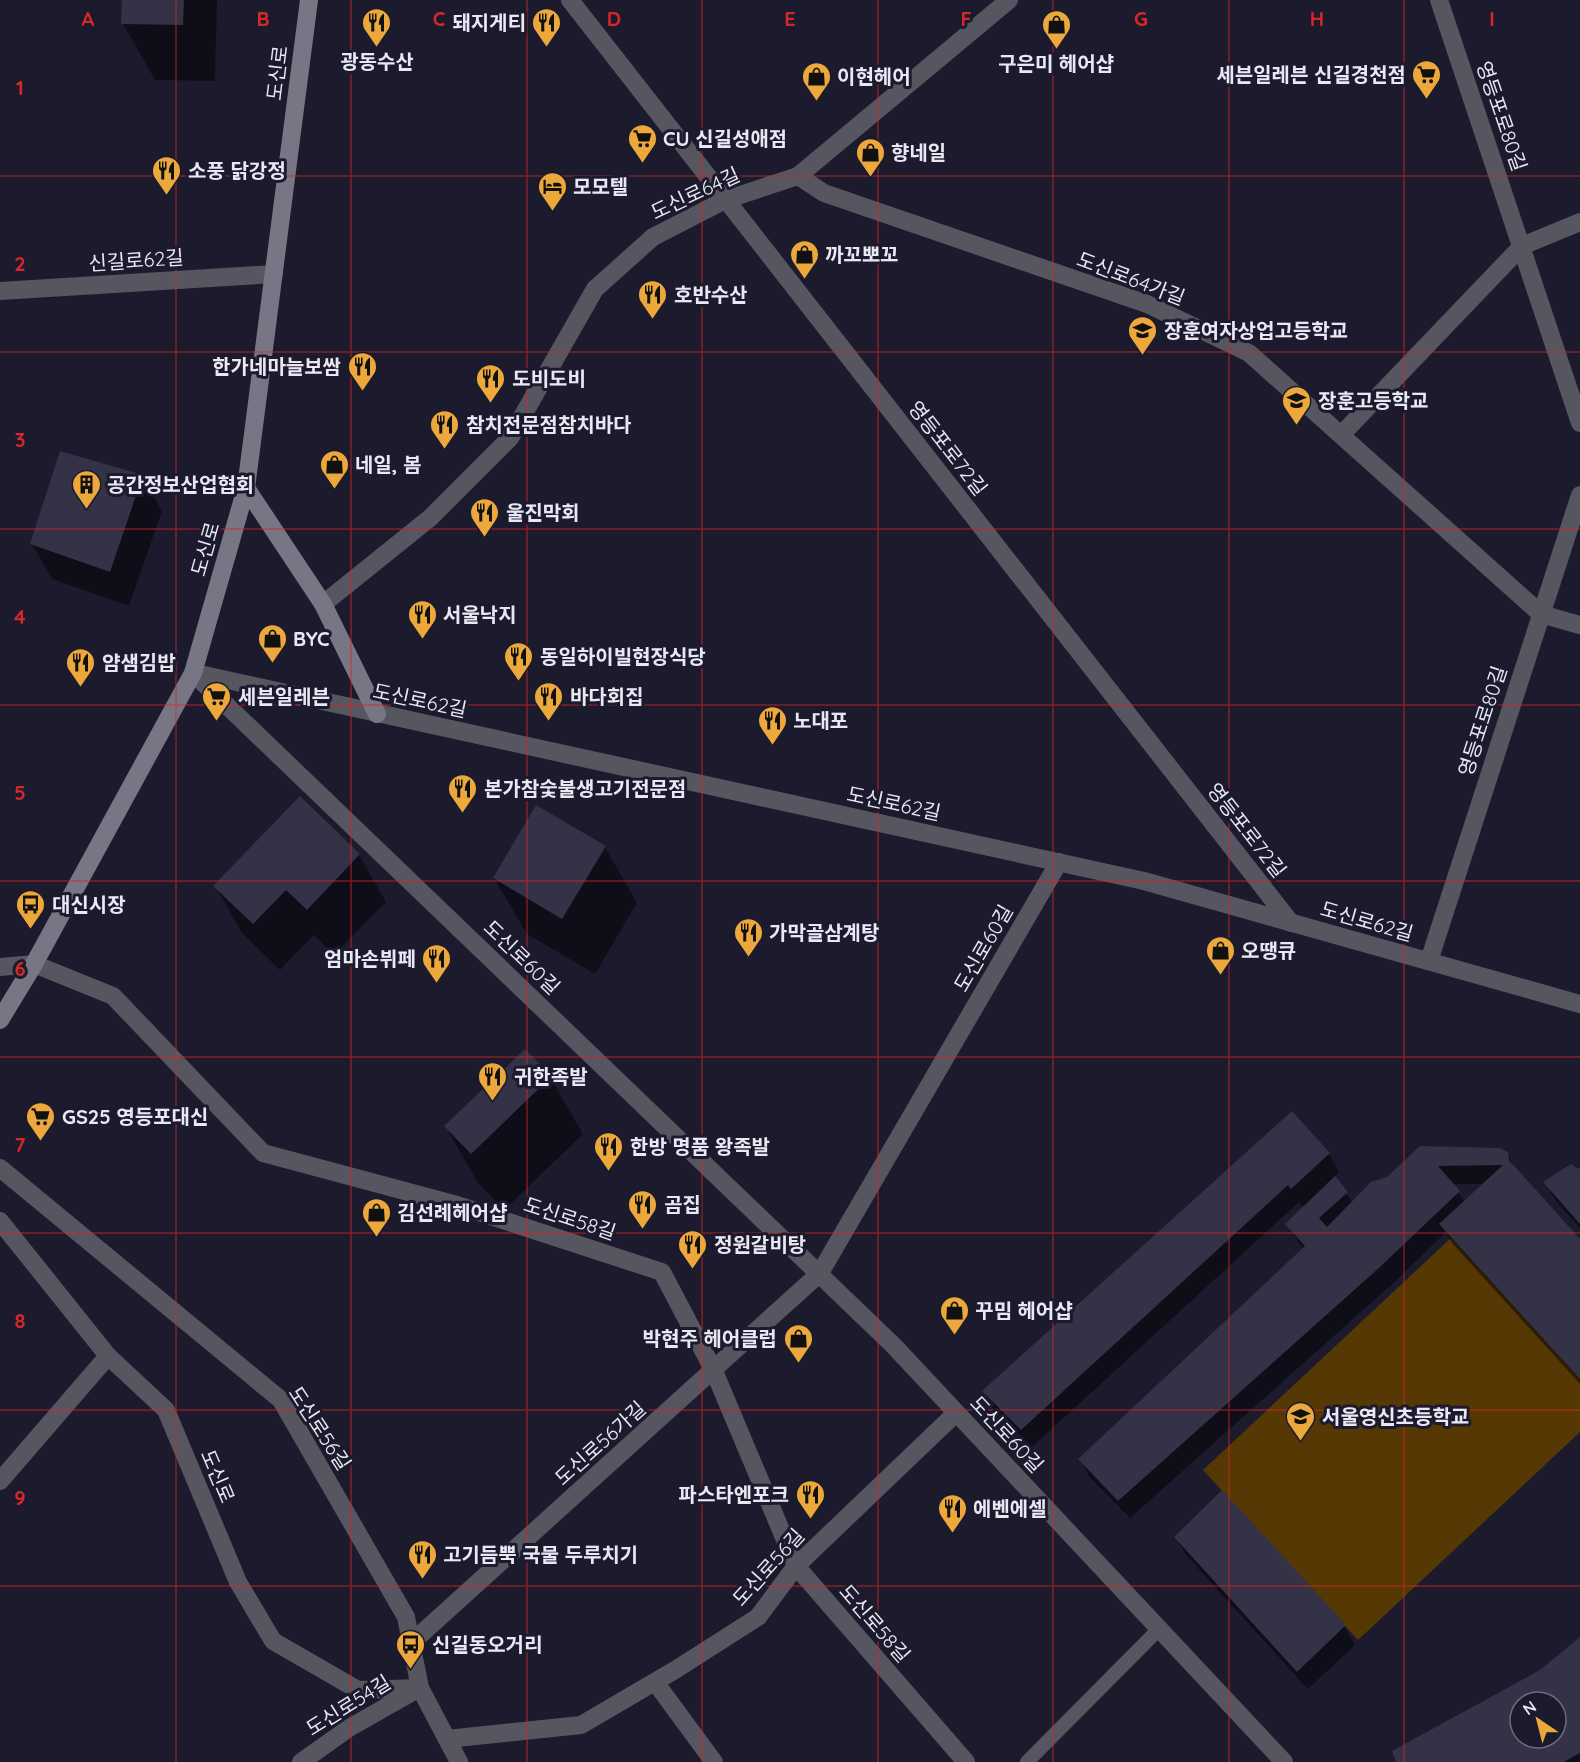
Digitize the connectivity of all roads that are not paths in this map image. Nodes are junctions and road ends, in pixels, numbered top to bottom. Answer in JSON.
{"nodes":[{"id":1,"x":309,"y":0,"type":"edge"},
{"id":2,"x":570,"y":0,"type":"edge"},
{"id":3,"x":1009,"y":0,"type":"edge"},
{"id":4,"x":1439,"y":0,"type":"edge"},
{"id":5,"x":798,"y":176,"type":"junction"},
{"id":6,"x":725,"y":200,"type":"junction"},
{"id":7,"x":1580,"y":222,"type":"edge"},
{"id":8,"x":1522,"y":246,"type":"junction"},
{"id":9,"x":274,"y":274,"type":"junction"},
{"id":10,"x":0,"y":291,"type":"edge"},
{"id":11,"x":1580,"y":423,"type":"edge"},
{"id":12,"x":1342,"y":434,"type":"junction"},
{"id":13,"x":246,"y":488,"type":"junction"},
{"id":14,"x":1580,"y":495,"type":"edge"},
{"id":15,"x":323,"y":604,"type":"junction"},
{"id":16,"x":1541,"y":614,"type":"junction"},
{"id":17,"x":1580,"y":625,"type":"edge"},
{"id":18,"x":193,"y":673,"type":"junction"},
{"id":19,"x":377,"y":714,"type":"junction"},
{"id":20,"x":1059,"y":862,"type":"junction"},
{"id":21,"x":1291,"y":922,"type":"junction"},
{"id":22,"x":1429,"y":961,"type":"junction"},
{"id":23,"x":34,"y":964,"type":"junction"},
{"id":24,"x":0,"y":967,"type":"edge"},
{"id":25,"x":1580,"y":1004,"type":"edge"},
{"id":26,"x":0,"y":1020,"type":"edge"},
{"id":27,"x":0,"y":1168,"type":"edge"},
{"id":28,"x":0,"y":1221,"type":"edge"},
{"id":29,"x":820,"y":1273,"type":"junction"},
{"id":30,"x":108,"y":1356,"type":"junction"},
{"id":31,"x":714,"y":1371,"type":"junction"},
{"id":32,"x":956,"y":1413,"type":"junction"},
{"id":33,"x":0,"y":1481,"type":"edge"},
{"id":34,"x":796,"y":1566,"type":"junction"},
{"id":35,"x":1159,"y":1629,"type":"junction"},
{"id":36,"x":410,"y":1644,"type":"junction"},
{"id":37,"x":655,"y":1682,"type":"junction"},
{"id":38,"x":420,"y":1688,"type":"junction"},
{"id":39,"x":447,"y":1739,"type":"junction"},
{"id":40,"x":301,"y":1762,"type":"edge"},
{"id":41,"x":459,"y":1762,"type":"edge"},
{"id":42,"x":714,"y":1762,"type":"edge"},
{"id":43,"x":966,"y":1762,"type":"edge"},
{"id":44,"x":1027,"y":1762,"type":"edge"},
{"id":45,"x":1284,"y":1762,"type":"edge"}],
"edges":[{"from":1,"to":9,"type":"main road","name":"도신로"},
{"from":2,"to":6,"type":"street","name":"영등포로72길"},
{"from":3,"to":5,"type":"street","name":"도신로64길"},
{"from":4,"to":8,"type":"street","name":"영등포로80길"},
{"from":5,"to":6,"type":"street","name":"도신로64길"},
{"from":5,"to":12,"type":"street","name":"도신로64가길"},
{"from":6,"to":15,"type":"street","name":"도신로64길"},
{"from":6,"to":21,"type":"street","name":"영등포로72길"},
{"from":7,"to":8,"type":"street"},
{"from":8,"to":11,"type":"street","name":"영등포로80길"},
{"from":8,"to":12,"type":"street"},
{"from":9,"to":10,"type":"street","name":"신길로62길"},
{"from":9,"to":13,"type":"main road","name":"도신로"},
{"from":12,"to":16,"type":"street","name":"도신로64가길"},
{"from":13,"to":15,"type":"main road"},
{"from":13,"to":18,"type":"main road","name":"도신로"},
{"from":14,"to":16,"type":"street","name":"영등포로80길"},
{"from":15,"to":19,"type":"main road"},
{"from":16,"to":17,"type":"street"},
{"from":16,"to":22,"type":"street","name":"영등포로80길"},
{"from":18,"to":19,"type":"street","name":"도신로62길"},
{"from":18,"to":23,"type":"main road","name":"도신로"},
{"from":18,"to":29,"type":"street","name":"도신로60길"},
{"from":19,"to":20,"type":"street","name":"도신로62길"},
{"from":20,"to":21,"type":"street","name":"도신로62길"},
{"from":20,"to":29,"type":"street","name":"도신로60길"},
{"from":21,"to":22,"type":"street","name":"도신로62길"},
{"from":22,"to":25,"type":"street","name":"도신로62길"},
{"from":23,"to":24,"type":"street"},
{"from":23,"to":26,"type":"main road","name":"도신로"},
{"from":23,"to":31,"type":"street","name":"도신로58길"},
{"from":27,"to":36,"type":"street","name":"도신로56길"},
{"from":28,"to":30,"type":"street","name":"도신로"},
{"from":29,"to":31,"type":"street","name":"도신로56가길"},
{"from":29,"to":32,"type":"street","name":"도신로60길"},
{"from":30,"to":33,"type":"street"},
{"from":30,"to":38,"type":"street","name":"도신로"},
{"from":31,"to":34,"type":"street","name":"도신로58길"},
{"from":31,"to":36,"type":"street","name":"도신로56가길"},
{"from":32,"to":34,"type":"street","name":"도신로56길"},
{"from":32,"to":35,"type":"street","name":"도신로60길"},
{"from":34,"to":37,"type":"street","name":"도신로56길"},
{"from":34,"to":43,"type":"street","name":"도신로58길"},
{"from":35,"to":44,"type":"lane"},
{"from":35,"to":45,"type":"street","name":"도신로60길"},
{"from":36,"to":38,"type":"street","name":"도신로56길"},
{"from":37,"to":39,"type":"street","name":"도신로56길"},
{"from":37,"to":42,"type":"street"},
{"from":38,"to":39,"type":"street","name":"도신로56길"},
{"from":38,"to":40,"type":"street","name":"도신로54길"},
{"from":39,"to":41,"type":"street","name":"도신로56길"}]}
